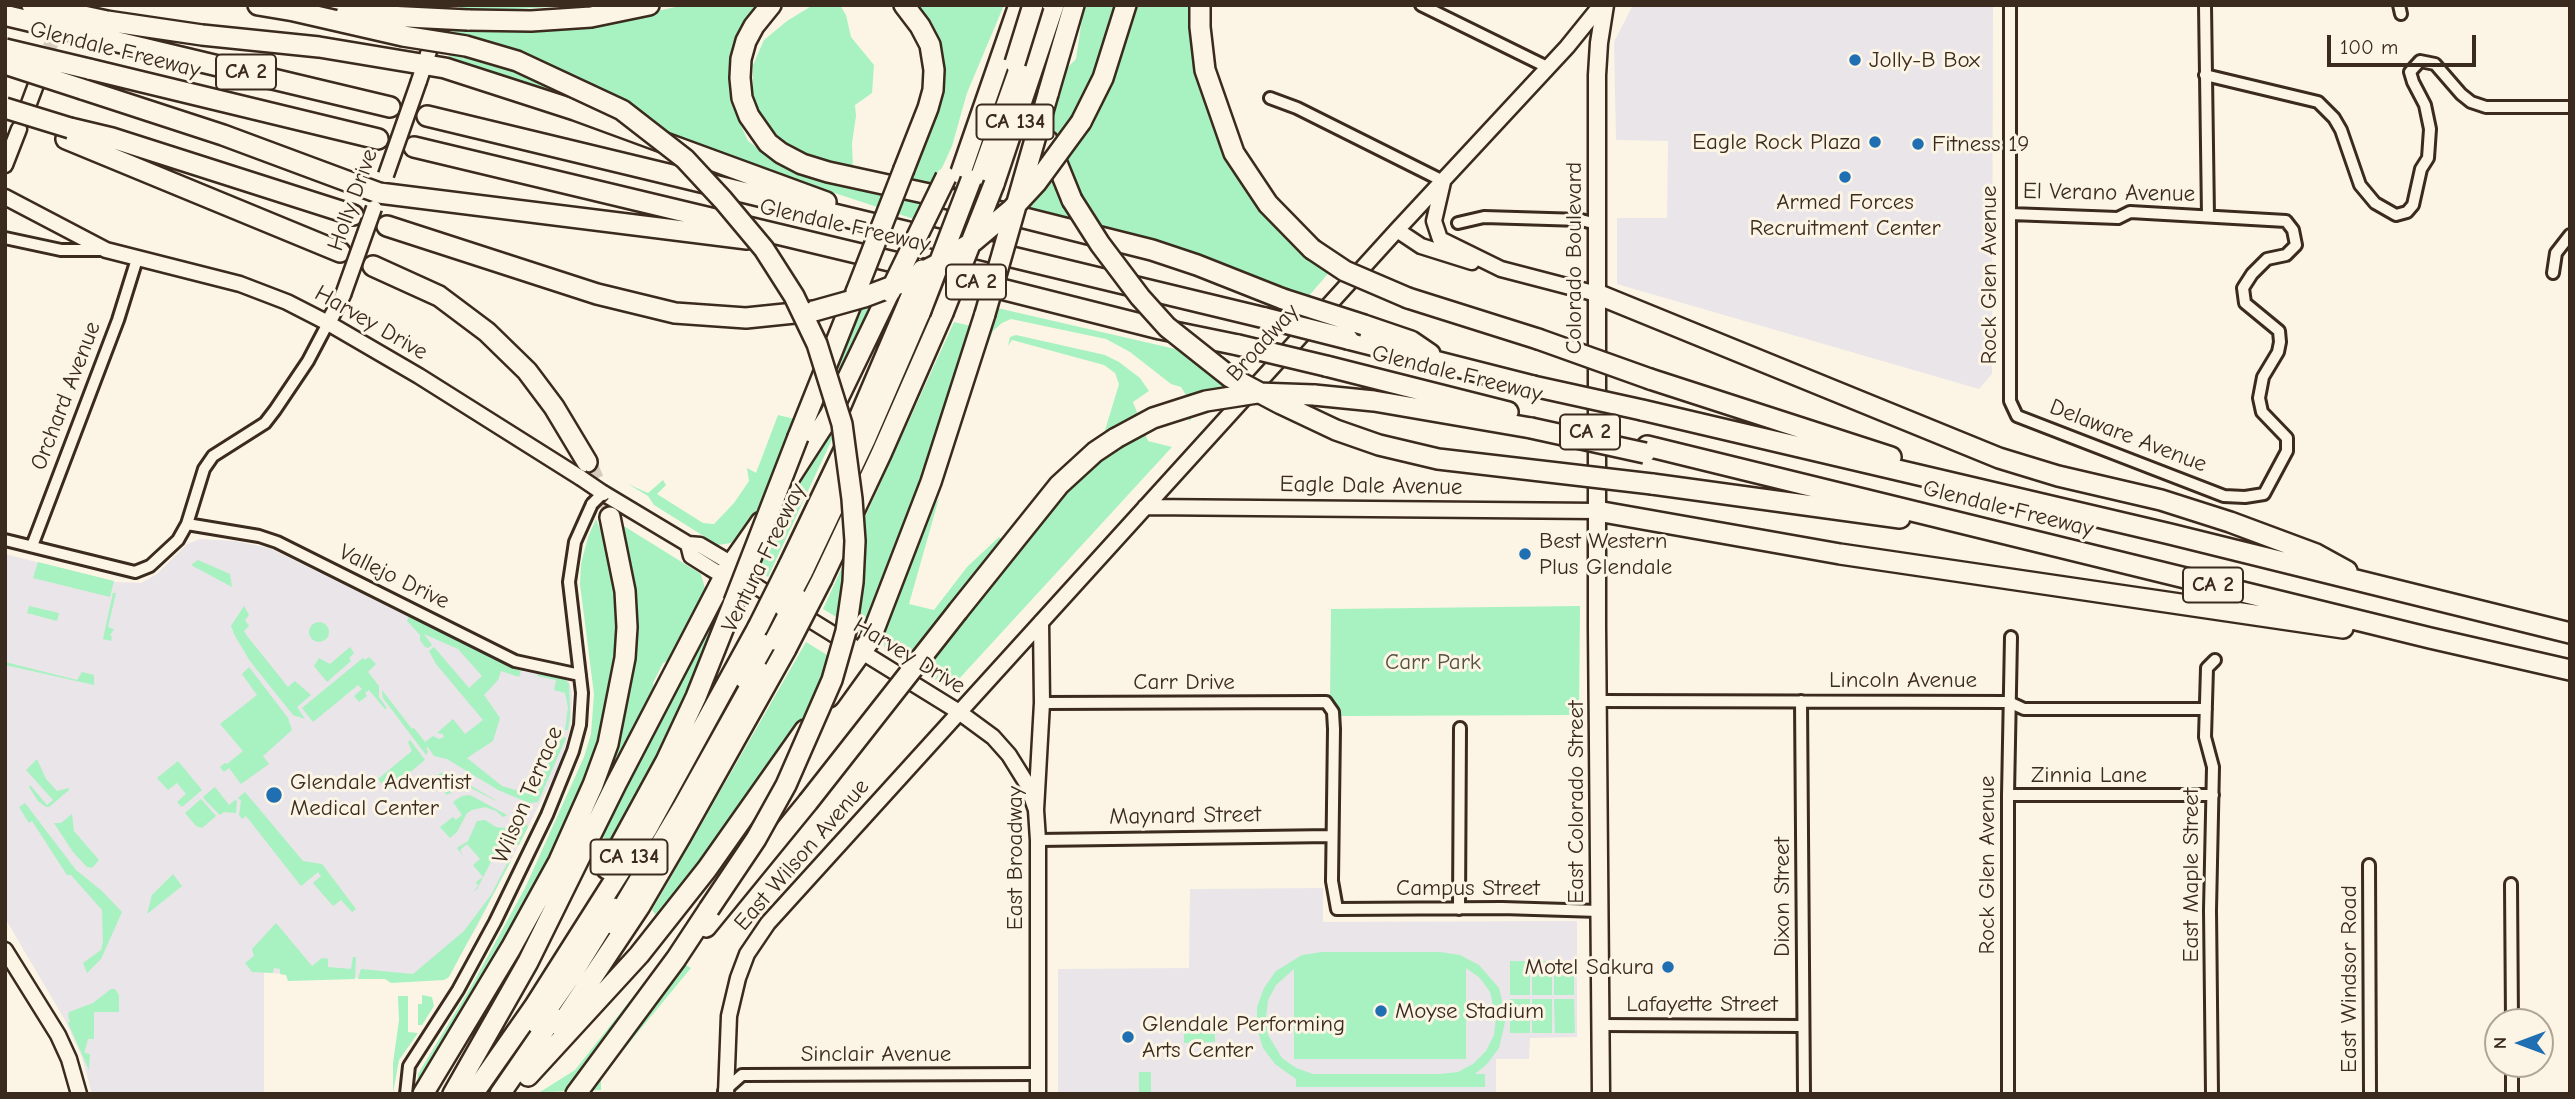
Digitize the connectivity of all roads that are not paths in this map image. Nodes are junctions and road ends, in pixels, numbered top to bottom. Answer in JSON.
{"nodes":[{"id":1,"x":32,"y":5,"type":"edge"},
{"id":2,"x":258,"y":5,"type":"edge"},
{"id":3,"x":649,"y":5,"type":"edge"},
{"id":4,"x":771,"y":5,"type":"edge"},
{"id":5,"x":904,"y":5,"type":"edge"},
{"id":6,"x":1019,"y":5,"type":"edge"},
{"id":7,"x":1033,"y":5,"type":"edge"},
{"id":8,"x":1042,"y":5,"type":"edge"},
{"id":9,"x":1054,"y":5,"type":"edge"},
{"id":10,"x":1074,"y":5,"type":"edge"},
{"id":11,"x":1126,"y":5,"type":"edge"},
{"id":12,"x":1200,"y":5,"type":"edge"},
{"id":13,"x":1421,"y":5,"type":"edge"},
{"id":14,"x":1603,"y":5,"type":"edge"},
{"id":15,"x":2010,"y":5,"type":"edge"},
{"id":16,"x":2205,"y":5,"type":"edge"},
{"id":17,"x":294,"y":11,"type":"junction"},
{"id":18,"x":7,"y":16,"type":"edge"},
{"id":19,"x":104,"y":29,"type":"junction"},
{"id":20,"x":432,"y":39,"type":"junction"},
{"id":21,"x":5,"y":49,"type":"edge"},
{"id":22,"x":5,"y":64,"type":"edge"},
{"id":23,"x":1547,"y":67,"type":"junction"},
{"id":24,"x":2206,"y":75,"type":"junction"},
{"id":25,"x":37,"y":82,"type":"tunnel mouth"},
{"id":26,"x":1270,"y":99,"type":"dead end"},
{"id":27,"x":27,"y":106,"type":"dead end"},
{"id":28,"x":390,"y":107,"type":"dead end"},
{"id":29,"x":2570,"y":107,"type":"edge"},
{"id":30,"x":5,"y":108,"type":"edge"},
{"id":31,"x":5,"y":114,"type":"edge"},
{"id":32,"x":427,"y":116,"type":"dead end"},
{"id":33,"x":19,"y":129,"type":"dead end"},
{"id":34,"x":68,"y":134,"type":"junction"},
{"id":35,"x":377,"y":139,"type":"dead end"},
{"id":36,"x":1048,"y":141,"type":"dead end"},
{"id":37,"x":414,"y":148,"type":"dead end"},
{"id":38,"x":5,"y":165,"type":"edge"},
{"id":39,"x":970,"y":180,"type":"junction"},
{"id":40,"x":1443,"y":181,"type":"junction"},
{"id":41,"x":380,"y":192,"type":"junction"},
{"id":42,"x":5,"y":197,"type":"edge"},
{"id":43,"x":2010,"y":214,"type":"junction"},
{"id":44,"x":353,"y":215,"type":"dead end"},
{"id":45,"x":2208,"y":216,"type":"junction"},
{"id":46,"x":1458,"y":223,"type":"dead end"},
{"id":47,"x":1597,"y":224,"type":"junction"},
{"id":48,"x":387,"y":226,"type":"dead end"},
{"id":49,"x":902,"y":230,"type":"junction"},
{"id":50,"x":1397,"y":230,"type":"junction"},
{"id":51,"x":2570,"y":235,"type":"edge"},
{"id":52,"x":5,"y":238,"type":"edge"},
{"id":53,"x":106,"y":250,"type":"junction"},
{"id":54,"x":340,"y":252,"type":"dead end"},
{"id":55,"x":137,"y":259,"type":"junction"},
{"id":56,"x":894,"y":262,"type":"junction"},
{"id":57,"x":373,"y":266,"type":"dead end"},
{"id":58,"x":1501,"y":269,"type":"junction"},
{"id":59,"x":2553,"y":273,"type":"dead end"},
{"id":60,"x":1598,"y":293,"type":"junction"},
{"id":61,"x":926,"y":309,"type":"junction"},
{"id":62,"x":328,"y":323,"type":"junction"},
{"id":63,"x":1446,"y":363,"type":"junction"},
{"id":64,"x":2017,"y":416,"type":"joint"},
{"id":65,"x":1532,"y":423,"type":"junction"},
{"id":66,"x":584,"y":470,"type":"junction"},
{"id":67,"x":603,"y":493,"type":"junction"},
{"id":68,"x":2008,"y":496,"type":"junction"},
{"id":69,"x":2224,"y":496,"type":"joint"},
{"id":70,"x":1144,"y":508,"type":"junction"},
{"id":71,"x":614,"y":510,"type":"junction"},
{"id":72,"x":1598,"y":511,"type":"junction"},
{"id":73,"x":187,"y":524,"type":"junction"},
{"id":74,"x":1996,"y":532,"type":"junction"},
{"id":75,"x":5,"y":540,"type":"edge"},
{"id":76,"x":32,"y":546,"type":"junction"},
{"id":77,"x":728,"y":569,"type":"junction"},
{"id":78,"x":806,"y":572,"type":"junction"},
{"id":79,"x":2373,"y":585,"type":"junction"},
{"id":80,"x":1041,"y":622,"type":"junction"},
{"id":81,"x":2570,"y":632,"type":"edge"},
{"id":82,"x":2011,"y":636,"type":"dead end"},
{"id":83,"x":772,"y":638,"type":"junction"},
{"id":84,"x":2430,"y":638,"type":"junction"},
{"id":85,"x":861,"y":653,"type":"junction"},
{"id":86,"x":2215,"y":660,"type":"dead end"},
{"id":87,"x":2570,"y":670,"type":"edge"},
{"id":88,"x":580,"y":675,"type":"junction"},
{"id":89,"x":1598,"y":701,"type":"junction"},
{"id":90,"x":1801,"y":701,"type":"junction"},
{"id":91,"x":2009,"y":702,"type":"junction"},
{"id":92,"x":1042,"y":703,"type":"junction"},
{"id":93,"x":2206,"y":709,"type":"junction"},
{"id":94,"x":959,"y":712,"type":"junction"},
{"id":95,"x":1460,"y":728,"type":"dead end"},
{"id":96,"x":2008,"y":795,"type":"junction"},
{"id":97,"x":2213,"y":795,"type":"junction"},
{"id":98,"x":1036,"y":810,"type":"junction"},
{"id":99,"x":1332,"y":836,"type":"junction"},
{"id":100,"x":1038,"y":840,"type":"junction"},
{"id":101,"x":2370,"y":865,"type":"dead end"},
{"id":102,"x":2511,"y":884,"type":"dead end"},
{"id":103,"x":1459,"y":909,"type":"junction"},
{"id":104,"x":1599,"y":911,"type":"junction"},
{"id":105,"x":713,"y":913,"type":"junction"},
{"id":106,"x":5,"y":950,"type":"edge"},
{"id":107,"x":534,"y":1007,"type":"junction"},
{"id":108,"x":2512,"y":1008,"type":"edge"},
{"id":109,"x":1601,"y":1025,"type":"junction"},
{"id":110,"x":1803,"y":1026,"type":"junction"},
{"id":111,"x":1038,"y":1074,"type":"junction"},
{"id":112,"x":429,"y":1086,"type":"edge"},
{"id":113,"x":492,"y":1086,"type":"edge"},
{"id":114,"x":724,"y":1092,"type":"edge"},
{"id":115,"x":79,"y":1094,"type":"edge"},
{"id":116,"x":406,"y":1094,"type":"edge"},
{"id":117,"x":576,"y":1094,"type":"edge"},
{"id":118,"x":1038,"y":1094,"type":"edge"},
{"id":119,"x":1601,"y":1094,"type":"edge"},
{"id":120,"x":1804,"y":1094,"type":"edge"},
{"id":121,"x":2008,"y":1094,"type":"edge"},
{"id":122,"x":2213,"y":1094,"type":"edge"},
{"id":123,"x":2370,"y":1094,"type":"edge"}],
"edges":[{"from":1,"to":19,"type":"highway","bridge":true},
{"from":2,"to":17,"type":"highway"},
{"from":3,"to":17,"type":"highway","bridge":true},
{"from":4,"to":63,"type":"highway","bridge":true},
{"from":5,"to":107,"type":"highway","bridge":true},
{"from":6,"to":39,"type":"highway","number":"CA 134"},
{"from":7,"to":39,"type":"highway","bridge":true},
{"from":8,"to":39,"type":"highway"},
{"from":9,"to":39,"type":"highway","name":"Ventura Freeway","number":"CA 134"},
{"from":10,"to":85,"type":"highway","bridge":true},
{"from":11,"to":48,"type":"highway","bridge":true},
{"from":12,"to":68,"type":"highway","bridge":true},
{"from":13,"to":23,"type":"street"},
{"from":14,"to":23,"type":"main road","name":"Broadway"},
{"from":14,"to":47,"type":"main road","name":"Colorado Boulevard"},
{"from":15,"to":43,"type":"street","name":"Rock Glen Avenue"},
{"from":16,"to":24,"type":"street"},
{"from":17,"to":105,"type":"highway","bridge":true},
{"from":18,"to":19,"type":"highway","name":"Glendale Freeway","number":"CA 2","bridge":true},
{"from":19,"to":20,"type":"highway"},
{"from":19,"to":28,"type":"highway","name":"Glendale Freeway","number":"CA 2"},
{"from":20,"to":41,"type":"main road","name":"Holly Drive","bridge":true},
{"from":20,"to":49,"type":"highway"},
{"from":21,"to":35,"type":"highway","name":"Glendale Freeway","number":"CA 2","bridge":true},
{"from":22,"to":41,"type":"highway","bridge":true},
{"from":23,"to":40,"type":"main road","name":"Broadway"},
{"from":24,"to":29,"type":"street"},
{"from":24,"to":45,"type":"street"},
{"from":25,"to":27,"type":"main road"},
{"from":26,"to":40,"type":"street"},
{"from":30,"to":34,"type":"highway","bridge":true},
{"from":31,"to":34,"type":"highway"},
{"from":32,"to":49,"type":"highway","name":"Glendale Freeway","number":"CA 2"},
{"from":33,"to":38,"type":"main road"},
{"from":34,"to":44,"type":"highway"},
{"from":34,"to":54,"type":"highway"},
{"from":36,"to":74,"type":"highway","bridge":true},
{"from":37,"to":56,"type":"highway","name":"Glendale Freeway","number":"CA 2"},
{"from":39,"to":61,"type":"highway","name":"Ventura Freeway","number":"CA 134","bridge":true},
{"from":39,"to":61,"type":"highway","name":"Ventura Freeway","number":"CA 134","bridge":true},
{"from":39,"to":77,"type":"highway","bridge":true},
{"from":40,"to":50,"type":"main road","name":"Broadway"},
{"from":40,"to":58,"type":"main road"},
{"from":41,"to":56,"type":"highway"},
{"from":41,"to":62,"type":"main road","name":"Holly Drive","bridge":true},
{"from":42,"to":53,"type":"main road","name":"Harvey Drive"},
{"from":43,"to":45,"type":"street","name":"El Verano Avenue"},
{"from":43,"to":64,"type":"street","name":"Rock Glen Avenue"},
{"from":45,"to":69,"type":"street","name":"El Verano Avenue"},
{"from":46,"to":47,"type":"street"},
{"from":47,"to":60,"type":"main road","name":"Colorado Boulevard"},
{"from":49,"to":63,"type":"highway","name":"Glendale Freeway","number":"CA 2","bridge":true},
{"from":50,"to":58,"type":"main road"},
{"from":50,"to":70,"type":"main road","name":"Broadway"},
{"from":51,"to":59,"type":"street"},
{"from":52,"to":53,"type":"street"},
{"from":53,"to":55,"type":"main road","name":"Harvey Drive"},
{"from":55,"to":62,"type":"main road","name":"Harvey Drive"},
{"from":55,"to":76,"type":"street","name":"Orchard Avenue"},
{"from":56,"to":65,"type":"highway","name":"Glendale Freeway","number":"CA 2","bridge":true},
{"from":57,"to":66,"type":"highway"},
{"from":58,"to":60,"type":"main road"},
{"from":60,"to":72,"type":"main road","name":"Colorado Boulevard"},
{"from":60,"to":79,"type":"highway"},
{"from":61,"to":78,"type":"highway","name":"Ventura Freeway","number":"CA 134"},
{"from":61,"to":78,"type":"highway","name":"Ventura Freeway","number":"CA 134"},
{"from":62,"to":66,"type":"main road","name":"Harvey Drive"},
{"from":62,"to":73,"type":"street","name":"Holly Drive"},
{"from":63,"to":68,"type":"highway","name":"Glendale Freeway","number":"CA 2","bridge":true},
{"from":64,"to":69,"type":"street","name":"Delaware Avenue"},
{"from":65,"to":74,"type":"highway","name":"Glendale Freeway","number":"CA 2","bridge":true},
{"from":65,"to":105,"type":"highway","bridge":true},
{"from":66,"to":67,"type":"main road","name":"Harvey Drive","bridge":true},
{"from":67,"to":71,"type":"main road","name":"Harvey Drive"},
{"from":67,"to":88,"type":"street","name":"Wilson Terrace","bridge":true},
{"from":68,"to":79,"type":"highway","name":"Glendale Freeway","number":"CA 2"},
{"from":70,"to":72,"type":"main road","name":"Eagle Dale Avenue"},
{"from":70,"to":80,"type":"main road","name":"Broadway"},
{"from":71,"to":77,"type":"main road","name":"Harvey Drive"},
{"from":71,"to":112,"type":"highway"},
{"from":72,"to":84,"type":"highway"},
{"from":72,"to":89,"type":"main road","name":"East Colorado Street"},
{"from":73,"to":76,"type":"street"},
{"from":73,"to":88,"type":"street","name":"Vallejo Drive"},
{"from":74,"to":84,"type":"highway","name":"Glendale Freeway","number":"CA 2"},
{"from":75,"to":76,"type":"street"},
{"from":77,"to":85,"type":"main road","name":"Harvey Drive"},
{"from":77,"to":113,"type":"highway"},
{"from":78,"to":83,"type":"highway","name":"Ventura Freeway","number":"CA 134","bridge":true},
{"from":78,"to":83,"type":"highway","name":"Ventura Freeway","number":"CA 134","bridge":true},
{"from":79,"to":81,"type":"highway","name":"Glendale Freeway","number":"CA 2"},
{"from":80,"to":92,"type":"main road","name":"East Broadway"},
{"from":80,"to":94,"type":"main road","name":"Broadway"},
{"from":82,"to":91,"type":"street","name":"Rock Glen Avenue"},
{"from":83,"to":107,"type":"highway","name":"Ventura Freeway","number":"CA 134"},
{"from":83,"to":113,"type":"highway"},
{"from":83,"to":113,"type":"highway","name":"Ventura Freeway","number":"CA 134"},
{"from":84,"to":87,"type":"highway","name":"Glendale Freeway","number":"CA 2"},
{"from":85,"to":94,"type":"main road","name":"Harvey Drive"},
{"from":85,"to":113,"type":"highway"},
{"from":86,"to":93,"type":"street","name":"East Maple Street"},
{"from":88,"to":116,"type":"street","name":"Wilson Terrace"},
{"from":89,"to":90,"type":"street","name":"Lincoln Avenue"},
{"from":89,"to":104,"type":"main road","name":"East Colorado Street"},
{"from":90,"to":91,"type":"street","name":"Lincoln Avenue"},
{"from":90,"to":110,"type":"street","name":"Dixon Street"},
{"from":91,"to":93,"type":"street","name":"Lincoln Avenue"},
{"from":91,"to":96,"type":"street","name":"Rock Glen Avenue"},
{"from":92,"to":98,"type":"main road","name":"East Broadway"},
{"from":92,"to":99,"type":"street","name":"Carr Drive"},
{"from":93,"to":97,"type":"street","name":"East Maple Street"},
{"from":94,"to":98,"type":"main road","name":"Harvey Drive"},
{"from":94,"to":114,"type":"main road","name":"East Wilson Avenue"},
{"from":95,"to":103,"type":"street"},
{"from":96,"to":97,"type":"street","name":"Zinnia Lane"},
{"from":96,"to":121,"type":"street","name":"Rock Glen Avenue"},
{"from":97,"to":122,"type":"street","name":"East Maple Street"},
{"from":98,"to":100,"type":"main road","name":"East Broadway"},
{"from":99,"to":100,"type":"street","name":"Maynard Street"},
{"from":99,"to":103,"type":"street","name":"Campus Street"},
{"from":100,"to":111,"type":"main road","name":"East Broadway"},
{"from":101,"to":123,"type":"street","name":"East Windsor Road"},
{"from":102,"to":108,"type":"street"},
{"from":103,"to":104,"type":"street","name":"Campus Street"},
{"from":104,"to":109,"type":"main road","name":"East Colorado Street"},
{"from":105,"to":117,"type":"highway"},
{"from":106,"to":115,"type":"main road"},
{"from":107,"to":113,"type":"highway","name":"Ventura Freeway","number":"CA 134"},
{"from":109,"to":110,"type":"street","name":"Lafayette Street"},
{"from":109,"to":119,"type":"main road","name":"East Colorado Street"},
{"from":110,"to":120,"type":"street","name":"Dixon Street"},
{"from":111,"to":114,"type":"street","name":"Sinclair Avenue"},
{"from":111,"to":118,"type":"main road","name":"East Broadway"}]}
